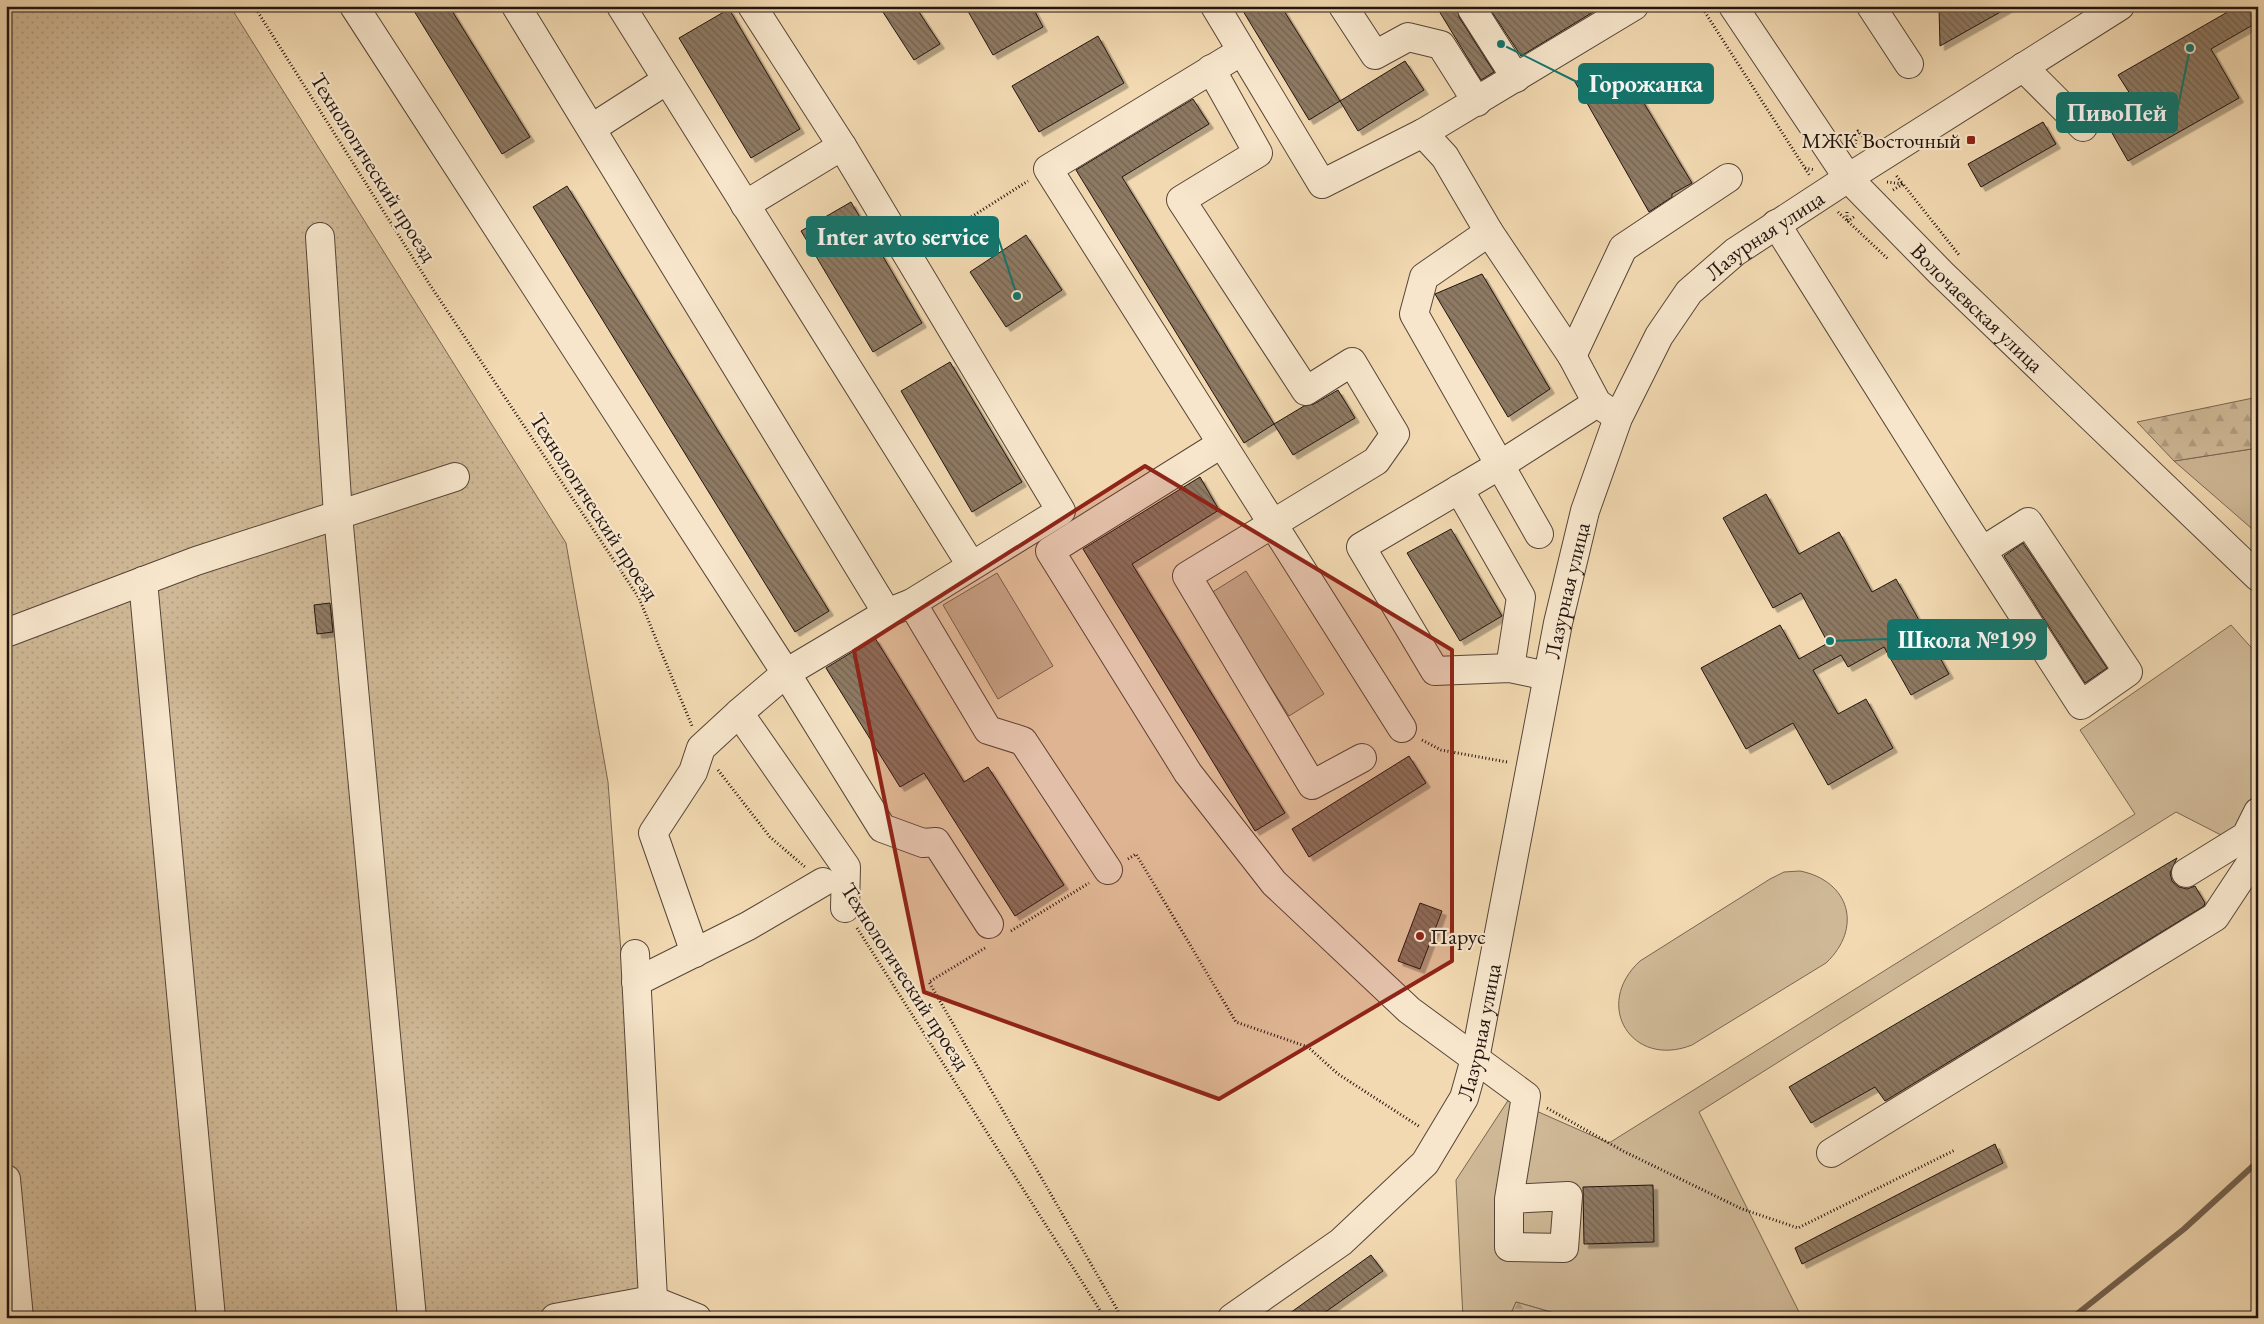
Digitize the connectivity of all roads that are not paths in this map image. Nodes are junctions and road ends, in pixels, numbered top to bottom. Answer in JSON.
{"nodes":[{"id":1,"x":354,"y":6,"type":"edge"},
{"id":2,"x":516,"y":6,"type":"edge"},
{"id":3,"x":621,"y":6,"type":"edge"},
{"id":4,"x":752,"y":6,"type":"edge"},
{"id":5,"x":1215,"y":6,"type":"edge"},
{"id":6,"x":1343,"y":6,"type":"edge"},
{"id":7,"x":1478,"y":6,"type":"edge"},
{"id":8,"x":1634,"y":6,"type":"edge"},
{"id":9,"x":1733,"y":6,"type":"edge"},
{"id":10,"x":1871,"y":6,"type":"edge"},
{"id":11,"x":2120,"y":6,"type":"edge"},
{"id":12,"x":1242,"y":51,"type":"junction"},
{"id":13,"x":1910,"y":64,"type":"dead end"},
{"id":14,"x":2023,"y":67,"type":"junction"},
{"id":15,"x":1211,"y":69,"type":"junction"},
{"id":16,"x":1516,"y":78,"type":"junction"},
{"id":17,"x":667,"y":80,"type":"junction"},
{"id":18,"x":1477,"y":102,"type":"junction"},
{"id":19,"x":2084,"y":127,"type":"dead end"},
{"id":20,"x":592,"y":128,"type":"junction"},
{"id":21,"x":1423,"y":133,"type":"junction"},
{"id":22,"x":842,"y":146,"type":"junction"},
{"id":23,"x":1728,"y":178,"type":"dead end"},
{"id":24,"x":1848,"y":178,"type":"junction"},
{"id":25,"x":745,"y":205,"type":"junction"},
{"id":26,"x":1776,"y":224,"type":"junction"},
{"id":27,"x":1489,"y":232,"type":"junction"},
{"id":28,"x":320,"y":237,"type":"dead end"},
{"id":29,"x":1572,"y":356,"type":"junction"},
{"id":30,"x":1608,"y":411,"type":"junction"},
{"id":31,"x":1221,"y":444,"type":"junction"},
{"id":32,"x":1500,"y":465,"type":"junction"},
{"id":33,"x":455,"y":476,"type":"dead end"},
{"id":34,"x":1459,"y":489,"type":"junction"},
{"id":35,"x":338,"y":514,"type":"junction"},
{"id":36,"x":1273,"y":522,"type":"junction"},
{"id":37,"x":1539,"y":534,"type":"dead end"},
{"id":38,"x":1982,"y":551,"type":"junction"},
{"id":39,"x":971,"y":565,"type":"junction"},
{"id":40,"x":2258,"y":577,"type":"edge"},
{"id":41,"x":142,"y":581,"type":"junction"},
{"id":42,"x":912,"y":603,"type":"junction"},
{"id":43,"x":887,"y":614,"type":"junction"},
{"id":44,"x":6,"y":633,"type":"edge"},
{"id":45,"x":1510,"y":668,"type":"junction"},
{"id":46,"x":786,"y":673,"type":"junction"},
{"id":47,"x":1547,"y":676,"type":"junction"},
{"id":48,"x":739,"y":713,"type":"junction"},
{"id":49,"x":1402,"y":728,"type":"road end"},
{"id":50,"x":1362,"y":758,"type":"dead end"},
{"id":51,"x":2257,"y":819,"type":"edge"},
{"id":52,"x":2258,"y":852,"type":"edge"},
{"id":53,"x":1108,"y":870,"type":"road end"},
{"id":54,"x":2186,"y":873,"type":"dead end"},
{"id":55,"x":823,"y":882,"type":"road end"},
{"id":56,"x":845,"y":908,"type":"road end"},
{"id":57,"x":993,"y":936,"type":"road end"},
{"id":58,"x":695,"y":953,"type":"junction"},
{"id":59,"x":635,"y":954,"type":"dead end"},
{"id":60,"x":636,"y":982,"type":"junction"},
{"id":61,"x":1475,"y":1059,"type":"junction"},
{"id":62,"x":1831,"y":1153,"type":"dead end"},
{"id":63,"x":6,"y":1179,"type":"edge"},
{"id":64,"x":1508,"y":1200,"type":"dead end"},
{"id":65,"x":653,"y":1309,"type":"edge"},
{"id":66,"x":20,"y":1318,"type":"edge"},
{"id":67,"x":212,"y":1318,"type":"edge"},
{"id":68,"x":412,"y":1318,"type":"edge"},
{"id":69,"x":555,"y":1318,"type":"edge"},
{"id":70,"x":697,"y":1318,"type":"edge"},
{"id":71,"x":1232,"y":1318,"type":"edge"}],
"edges":[{"from":1,"to":46,"type":"street"},
{"from":2,"to":20,"type":"street"},
{"from":3,"to":17,"type":"street"},
{"from":4,"to":22,"type":"street"},
{"from":5,"to":12,"type":"street"},
{"from":6,"to":18,"type":"street"},
{"from":7,"to":16,"type":"street"},
{"from":8,"to":16,"type":"street"},
{"from":9,"to":24,"type":"street","name":"Волочаевская улица"},
{"from":10,"to":13,"type":"street"},
{"from":11,"to":14,"type":"street","name":"Лазурная улица"},
{"from":12,"to":15,"type":"street"},
{"from":12,"to":21,"type":"street"},
{"from":14,"to":19,"type":"street"},
{"from":14,"to":24,"type":"street","name":"Лазурная улица"},
{"from":15,"to":31,"type":"street"},
{"from":15,"to":36,"type":"street"},
{"from":16,"to":18,"type":"street"},
{"from":17,"to":20,"type":"street"},
{"from":17,"to":25,"type":"street"},
{"from":18,"to":21,"type":"street"},
{"from":20,"to":43,"type":"street"},
{"from":21,"to":27,"type":"street"},
{"from":22,"to":25,"type":"street"},
{"from":22,"to":39,"type":"street"},
{"from":23,"to":29,"type":"street"},
{"from":24,"to":26,"type":"street","name":"Лазурная улица"},
{"from":24,"to":40,"type":"street","name":"Волочаевская улица"},
{"from":25,"to":39,"type":"street"},
{"from":26,"to":30,"type":"street","name":"Лазурная улица"},
{"from":26,"to":38,"type":"street"},
{"from":27,"to":29,"type":"street"},
{"from":27,"to":32,"type":"street"},
{"from":28,"to":35,"type":"street"},
{"from":29,"to":30,"type":"street"},
{"from":30,"to":32,"type":"street"},
{"from":30,"to":47,"type":"street","name":"Лазурная улица"},
{"from":31,"to":36,"type":"street"},
{"from":31,"to":61,"type":"street"},
{"from":32,"to":34,"type":"street"},
{"from":32,"to":37,"type":"street"},
{"from":33,"to":35,"type":"street"},
{"from":34,"to":45,"type":"street"},
{"from":34,"to":45,"type":"street"},
{"from":35,"to":41,"type":"street"},
{"from":35,"to":68,"type":"street"},
{"from":36,"to":49,"type":"street"},
{"from":36,"to":50,"type":"street"},
{"from":38,"to":38,"type":"street"},
{"from":39,"to":42,"type":"street"},
{"from":41,"to":44,"type":"street"},
{"from":41,"to":67,"type":"street"},
{"from":42,"to":43,"type":"street"},
{"from":42,"to":53,"type":"street"},
{"from":43,"to":46,"type":"street"},
{"from":45,"to":47,"type":"street"},
{"from":46,"to":48,"type":"street"},
{"from":46,"to":57,"type":"street"},
{"from":47,"to":61,"type":"street","name":"Лазурная улица"},
{"from":48,"to":56,"type":"street"},
{"from":48,"to":58,"type":"street"},
{"from":51,"to":54,"type":"street"},
{"from":52,"to":62,"type":"street"},
{"from":55,"to":58,"type":"street"},
{"from":58,"to":60,"type":"street"},
{"from":59,"to":60,"type":"street"},
{"from":60,"to":65,"type":"street"},
{"from":61,"to":64,"type":"street"},
{"from":61,"to":71,"type":"street","name":"Лазурная улица"},
{"from":63,"to":66,"type":"street"},
{"from":65,"to":69,"type":"street"},
{"from":65,"to":70,"type":"street"}]}
